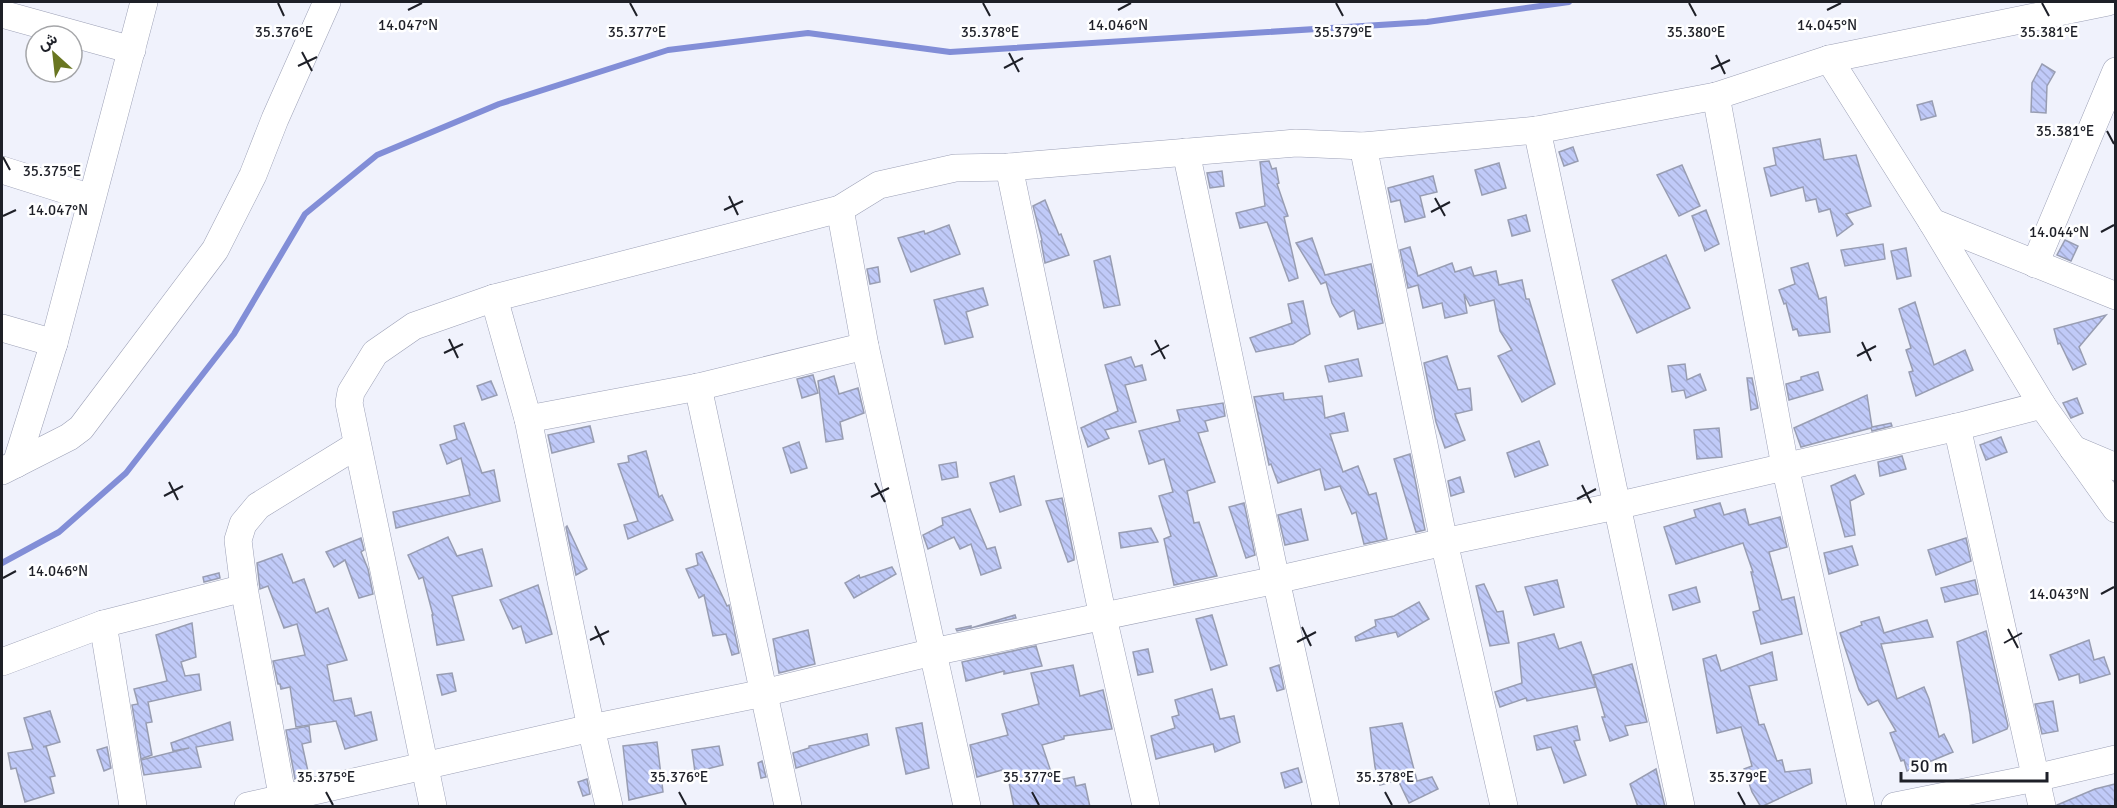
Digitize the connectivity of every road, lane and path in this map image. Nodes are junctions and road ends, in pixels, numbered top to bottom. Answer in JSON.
{"nodes":[{"id":1,"x":144,"y":2,"type":"edge"},
{"id":2,"x":327,"y":2,"type":"edge"},
{"id":3,"x":2108,"y":2,"type":"edge"},
{"id":4,"x":2,"y":14,"type":"edge"},
{"id":5,"x":132,"y":50,"type":"junction"},
{"id":6,"x":1829,"y":59,"type":"junction"},
{"id":7,"x":2115,"y":71,"type":"edge"},
{"id":8,"x":1716,"y":96,"type":"junction"},
{"id":9,"x":1537,"y":130,"type":"junction"},
{"id":10,"x":1363,"y":146,"type":"junction"},
{"id":11,"x":1186,"y":152,"type":"junction"},
{"id":12,"x":1009,"y":167,"type":"junction"},
{"id":13,"x":2,"y":170,"type":"edge"},
{"id":14,"x":91,"y":198,"type":"junction"},
{"id":15,"x":840,"y":209,"type":"junction"},
{"id":16,"x":1932,"y":222,"type":"junction"},
{"id":17,"x":2035,"y":264,"type":"junction"},
{"id":18,"x":2115,"y":296,"type":"edge"},
{"id":19,"x":494,"y":298,"type":"junction"},
{"id":20,"x":2,"y":328,"type":"edge"},
{"id":21,"x":54,"y":344,"type":"junction"},
{"id":22,"x":866,"y":346,"type":"junction"},
{"id":23,"x":698,"y":387,"type":"junction"},
{"id":24,"x":2042,"y":405,"type":"junction"},
{"id":25,"x":528,"y":419,"type":"junction"},
{"id":26,"x":1957,"y":427,"type":"junction"},
{"id":27,"x":357,"y":445,"type":"junction"},
{"id":28,"x":2071,"y":448,"type":"junction"},
{"id":29,"x":1785,"y":466,"type":"junction"},
{"id":30,"x":9,"y":467,"type":"edge"},
{"id":31,"x":2115,"y":467,"type":"edge"},
{"id":32,"x":1616,"y":506,"type":"junction"},
{"id":33,"x":2115,"y":509,"type":"edge"},
{"id":34,"x":1444,"y":542,"type":"junction"},
{"id":35,"x":1276,"y":580,"type":"junction"},
{"id":36,"x":244,"y":588,"type":"junction"},
{"id":37,"x":1103,"y":617,"type":"junction"},
{"id":38,"x":103,"y":624,"type":"junction"},
{"id":39,"x":933,"y":652,"type":"junction"},
{"id":40,"x":2,"y":662,"type":"edge"},
{"id":41,"x":764,"y":693,"type":"junction"},
{"id":42,"x":591,"y":728,"type":"junction"},
{"id":43,"x":2115,"y":759,"type":"edge"},
{"id":44,"x":424,"y":766,"type":"junction"},
{"id":45,"x":2036,"y":778,"type":"junction"},
{"id":46,"x":283,"y":803,"type":"edge"},
{"id":47,"x":133,"y":807,"type":"edge"},
{"id":48,"x":248,"y":807,"type":"edge"},
{"id":49,"x":433,"y":807,"type":"edge"},
{"id":50,"x":609,"y":807,"type":"edge"},
{"id":51,"x":789,"y":807,"type":"edge"},
{"id":52,"x":967,"y":807,"type":"edge"},
{"id":53,"x":1146,"y":807,"type":"edge"},
{"id":54,"x":1326,"y":807,"type":"edge"},
{"id":55,"x":1504,"y":807,"type":"edge"},
{"id":56,"x":1681,"y":807,"type":"edge"},
{"id":57,"x":1861,"y":807,"type":"edge"},
{"id":58,"x":1894,"y":807,"type":"edge"},
{"id":59,"x":2042,"y":807,"type":"edge"}],
"edges":[{"from":1,"to":5,"type":"street"},
{"from":2,"to":30,"type":"street"},
{"from":3,"to":6,"type":"street"},
{"from":4,"to":5,"type":"street"},
{"from":5,"to":14,"type":"street"},
{"from":6,"to":8,"type":"street"},
{"from":6,"to":16,"type":"street"},
{"from":7,"to":17,"type":"street"},
{"from":8,"to":9,"type":"street"},
{"from":8,"to":29,"type":"street"},
{"from":9,"to":10,"type":"street"},
{"from":9,"to":32,"type":"street"},
{"from":10,"to":11,"type":"street"},
{"from":10,"to":34,"type":"street"},
{"from":11,"to":12,"type":"street"},
{"from":11,"to":35,"type":"street"},
{"from":12,"to":15,"type":"street"},
{"from":12,"to":37,"type":"street"},
{"from":13,"to":14,"type":"street"},
{"from":14,"to":21,"type":"street"},
{"from":15,"to":19,"type":"street"},
{"from":15,"to":22,"type":"street"},
{"from":16,"to":17,"type":"street"},
{"from":16,"to":24,"type":"street"},
{"from":17,"to":18,"type":"street"},
{"from":19,"to":25,"type":"street"},
{"from":19,"to":27,"type":"street"},
{"from":20,"to":21,"type":"street"},
{"from":21,"to":30,"type":"street"},
{"from":22,"to":23,"type":"street"},
{"from":22,"to":39,"type":"street"},
{"from":23,"to":25,"type":"street"},
{"from":23,"to":41,"type":"street"},
{"from":24,"to":26,"type":"street"},
{"from":24,"to":28,"type":"street"},
{"from":25,"to":42,"type":"street"},
{"from":26,"to":29,"type":"street"},
{"from":26,"to":45,"type":"street"},
{"from":27,"to":36,"type":"street"},
{"from":27,"to":44,"type":"street"},
{"from":28,"to":31,"type":"street"},
{"from":28,"to":33,"type":"street"},
{"from":29,"to":32,"type":"street"},
{"from":29,"to":57,"type":"street"},
{"from":32,"to":34,"type":"street"},
{"from":32,"to":56,"type":"street"},
{"from":34,"to":35,"type":"street"},
{"from":34,"to":55,"type":"street"},
{"from":35,"to":37,"type":"street"},
{"from":35,"to":54,"type":"street"},
{"from":36,"to":38,"type":"street"},
{"from":36,"to":46,"type":"street"},
{"from":37,"to":39,"type":"street"},
{"from":37,"to":53,"type":"street"},
{"from":38,"to":40,"type":"street"},
{"from":38,"to":47,"type":"street"},
{"from":39,"to":41,"type":"street"},
{"from":39,"to":52,"type":"street"},
{"from":41,"to":42,"type":"street"},
{"from":41,"to":51,"type":"street"},
{"from":42,"to":44,"type":"street"},
{"from":42,"to":50,"type":"street"},
{"from":43,"to":45,"type":"street"},
{"from":44,"to":46,"type":"street"},
{"from":44,"to":49,"type":"street"},
{"from":45,"to":58,"type":"street"},
{"from":45,"to":59,"type":"street"},
{"from":46,"to":48,"type":"street"}]}
